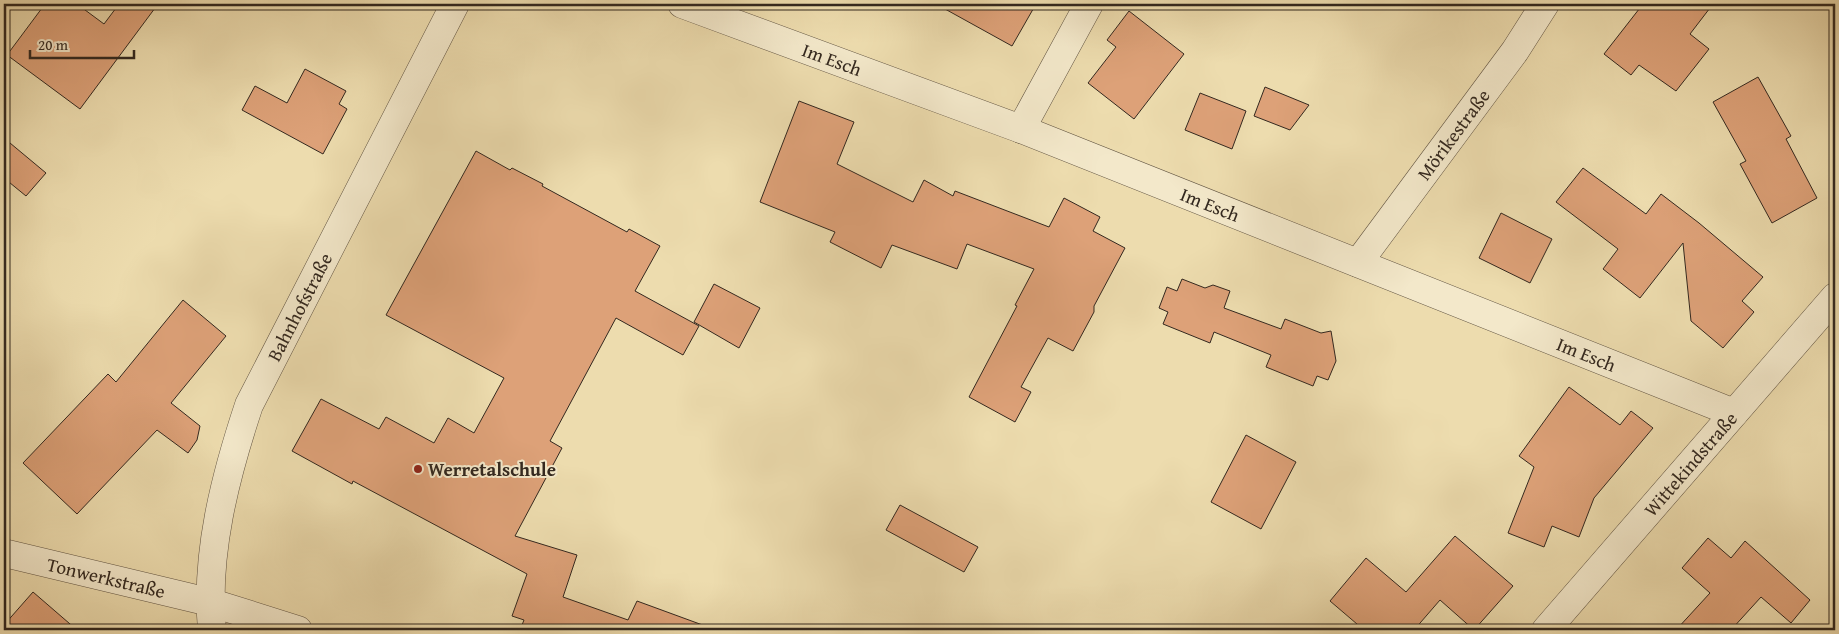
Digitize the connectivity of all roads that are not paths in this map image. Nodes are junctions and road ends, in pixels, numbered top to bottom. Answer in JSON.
{"nodes":[{"id":1,"x":456,"y":4,"type":"edge"},
{"id":2,"x":682,"y":4,"type":"edge"},
{"id":3,"x":1089,"y":4,"type":"edge"},
{"id":4,"x":1545,"y":4,"type":"edge"},
{"id":5,"x":1020,"y":129,"type":"junction"},
{"id":6,"x":1358,"y":263,"type":"junction"},
{"id":7,"x":1835,"y":296,"type":"edge"},
{"id":8,"x":1734,"y":413,"type":"junction"},
{"id":9,"x":4,"y":554,"type":"edge"},
{"id":10,"x":209,"y":602,"type":"junction"},
{"id":11,"x":212,"y":630,"type":"edge"},
{"id":12,"x":298,"y":630,"type":"edge"},
{"id":13,"x":1546,"y":630,"type":"edge"}],
"edges":[{"from":1,"to":10,"type":"street","name":"Bahnhofstraße"},
{"from":2,"to":5,"type":"street","name":"Im Esch"},
{"from":3,"to":5,"type":"street"},
{"from":4,"to":6,"type":"street","name":"Mörikestraße"},
{"from":5,"to":6,"type":"street","name":"Im Esch"},
{"from":6,"to":8,"type":"street","name":"Im Esch"},
{"from":7,"to":8,"type":"street","name":"Wittekindstraße"},
{"from":8,"to":13,"type":"street","name":"Wittekindstraße"},
{"from":9,"to":10,"type":"street","name":"Tonwerkstraße"},
{"from":10,"to":11,"type":"street","name":"Bahnhofstraße"},
{"from":10,"to":12,"type":"street","name":"Tonwerkstraße"}]}
